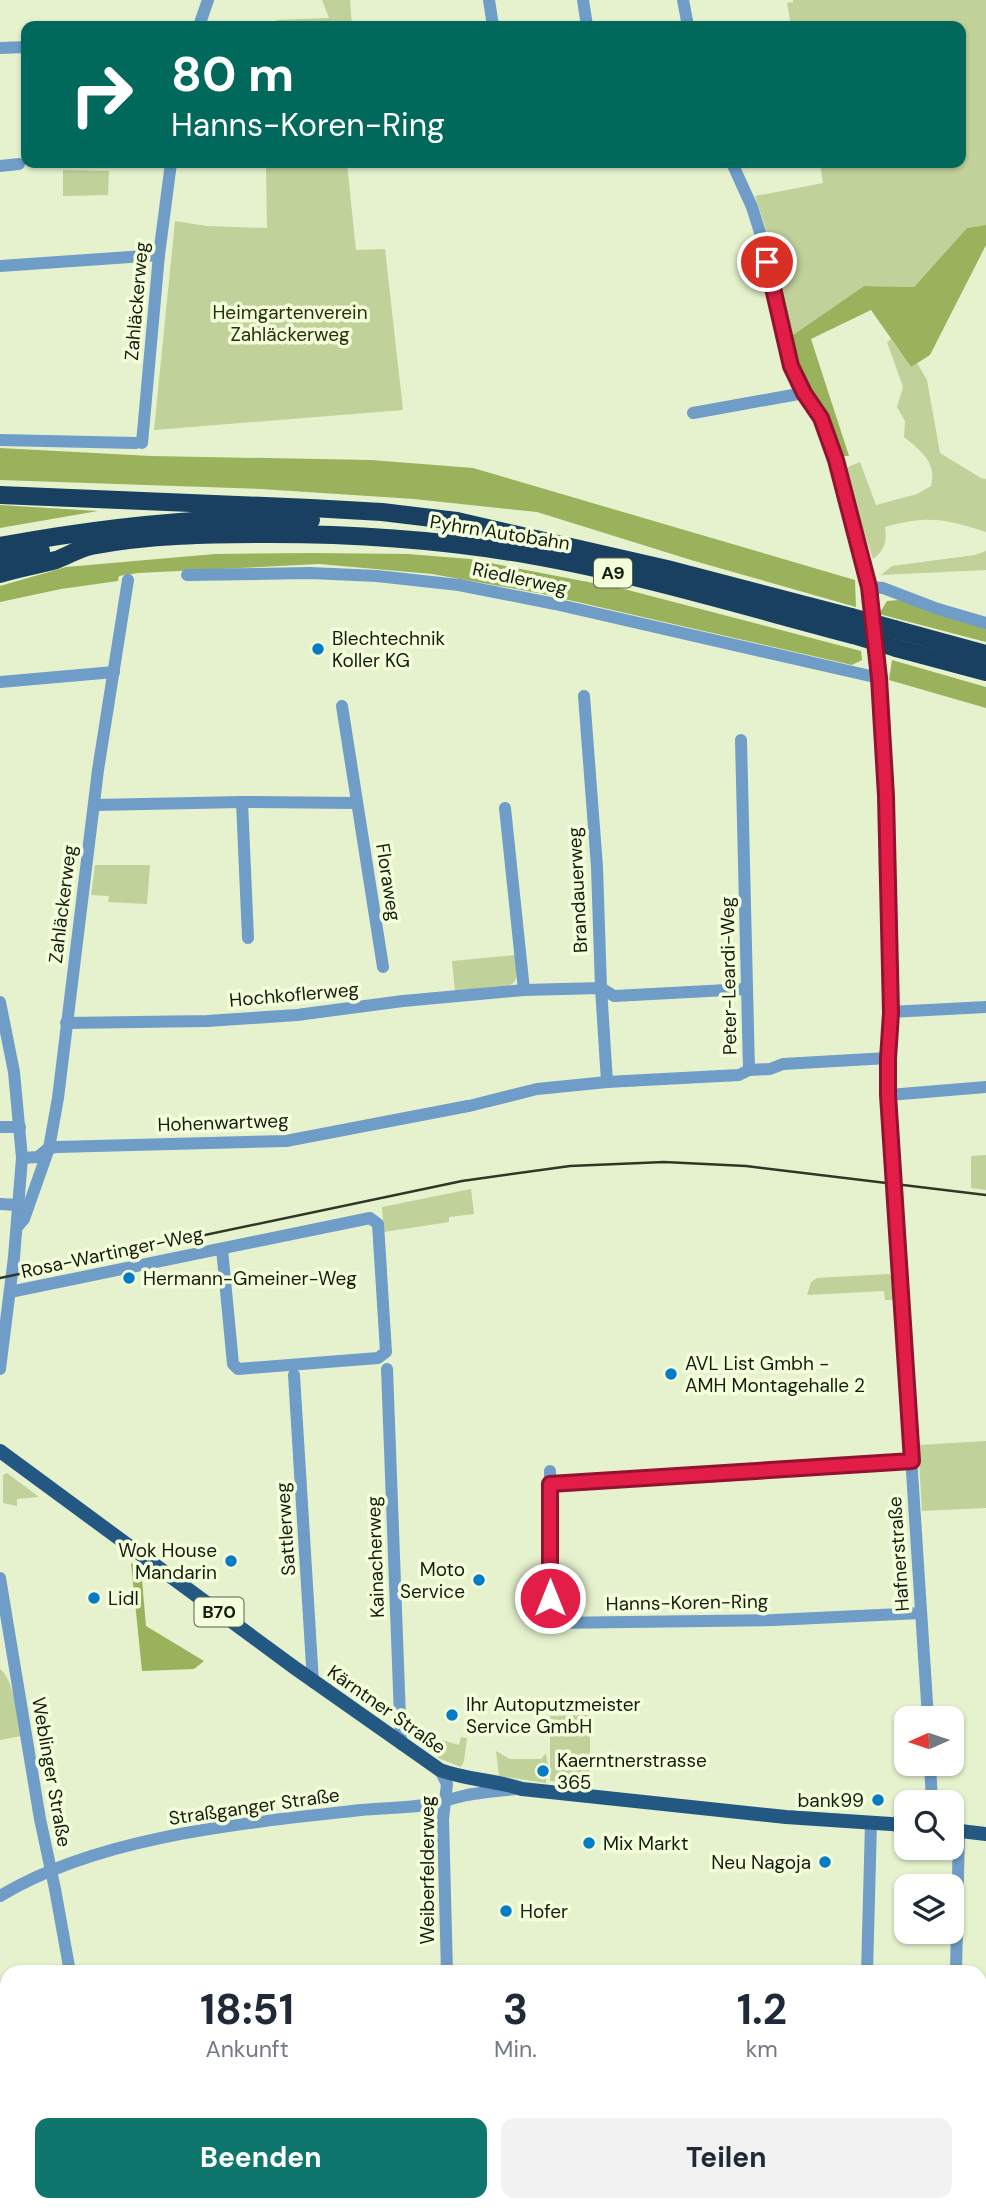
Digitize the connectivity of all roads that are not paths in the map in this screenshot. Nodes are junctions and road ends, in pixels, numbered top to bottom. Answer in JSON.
{"nodes":[{"id":1,"x":208,"y":0,"type":"edge"},
{"id":2,"x":489,"y":0,"type":"edge"},
{"id":3,"x":583,"y":0,"type":"edge"},
{"id":4,"x":683,"y":0,"type":"edge"},
{"id":5,"x":201,"y":21,"type":"edge"},
{"id":6,"x":492,"y":21,"type":"edge"},
{"id":7,"x":586,"y":21,"type":"edge"},
{"id":8,"x":687,"y":21,"type":"edge"},
{"id":9,"x":21,"y":47,"type":"edge"},
{"id":10,"x":0,"y":48,"type":"edge"},
{"id":11,"x":19,"y":164,"type":"dead end"},
{"id":12,"x":0,"y":166,"type":"edge"},
{"id":13,"x":170,"y":168,"type":"edge"},
{"id":14,"x":734,"y":168,"type":"edge"},
{"id":15,"x":159,"y":254,"type":"junction"},
{"id":16,"x":0,"y":266,"type":"edge"},
{"id":17,"x":804,"y":393,"type":"junction"},
{"id":18,"x":692,"y":413,"type":"dead end"},
{"id":19,"x":0,"y":440,"type":"edge"},
{"id":20,"x":0,"y":495,"type":"edge"},
{"id":21,"x":517,"y":534,"type":"junction"},
{"id":22,"x":0,"y":546,"type":"edge"},
{"id":23,"x":88,"y":546,"type":"junction"},
{"id":24,"x":0,"y":559,"type":"edge"},
{"id":25,"x":0,"y":574,"type":"edge"},
{"id":26,"x":187,"y":575,"type":"dead end"},
{"id":27,"x":128,"y":580,"type":"dead end"},
{"id":28,"x":869,"y":587,"type":"junction"},
{"id":29,"x":986,"y":623,"type":"edge"},
{"id":30,"x":852,"y":626,"type":"junction"},
{"id":31,"x":986,"y":654,"type":"edge"},
{"id":32,"x":114,"y":672,"type":"junction"},
{"id":33,"x":986,"y":673,"type":"edge"},
{"id":34,"x":879,"y":678,"type":"junction"},
{"id":35,"x":0,"y":682,"type":"edge"},
{"id":36,"x":584,"y":696,"type":"dead end"},
{"id":37,"x":342,"y":706,"type":"dead end"},
{"id":38,"x":741,"y":740,"type":"dead end"},
{"id":39,"x":243,"y":802,"type":"junction"},
{"id":40,"x":357,"y":803,"type":"junction"},
{"id":41,"x":94,"y":805,"type":"junction"},
{"id":42,"x":505,"y":808,"type":"dead end"},
{"id":43,"x":248,"y":938,"type":"dead end"},
{"id":44,"x":383,"y":967,"type":"dead end"},
{"id":45,"x":601,"y":988,"type":"junction"},
{"id":46,"x":524,"y":989,"type":"junction"},
{"id":47,"x":746,"y":989,"type":"junction"},
{"id":48,"x":0,"y":1002,"type":"edge"},
{"id":49,"x":986,"y":1007,"type":"edge"},
{"id":50,"x":891,"y":1013,"type":"junction"},
{"id":51,"x":66,"y":1023,"type":"junction"},
{"id":52,"x":888,"y":1059,"type":"junction"},
{"id":53,"x":749,"y":1070,"type":"junction"},
{"id":54,"x":607,"y":1082,"type":"junction"},
{"id":55,"x":986,"y":1087,"type":"edge"},
{"id":56,"x":888,"y":1095,"type":"junction"},
{"id":57,"x":0,"y":1127,"type":"edge"},
{"id":58,"x":20,"y":1127,"type":"junction"},
{"id":59,"x":49,"y":1148,"type":"junction"},
{"id":60,"x":22,"y":1158,"type":"junction"},
{"id":61,"x":0,"y":1204,"type":"edge"},
{"id":62,"x":18,"y":1205,"type":"junction"},
{"id":63,"x":17,"y":1227,"type":"junction"},
{"id":64,"x":222,"y":1249,"type":"junction"},
{"id":65,"x":10,"y":1292,"type":"junction"},
{"id":66,"x":0,"y":1369,"type":"edge"},
{"id":67,"x":387,"y":1369,"type":"dead end"},
{"id":68,"x":295,"y":1375,"type":"dead end"},
{"id":69,"x":0,"y":1451,"type":"edge"},
{"id":70,"x":912,"y":1461,"type":"junction"},
{"id":71,"x":0,"y":1578,"type":"edge"},
{"id":72,"x":921,"y":1613,"type":"junction"},
{"id":73,"x":6,"y":1660,"type":"edge"},
{"id":74,"x":313,"y":1682,"type":"junction"},
{"id":75,"x":927,"y":1706,"type":"edge"},
{"id":76,"x":401,"y":1744,"type":"junction"},
{"id":77,"x":440,"y":1770,"type":"junction"},
{"id":78,"x":522,"y":1789,"type":"junction"},
{"id":79,"x":445,"y":1800,"type":"junction"},
{"id":80,"x":871,"y":1823,"type":"junction"},
{"id":81,"x":894,"y":1824,"type":"edge"},
{"id":82,"x":964,"y":1832,"type":"edge"},
{"id":83,"x":986,"y":1834,"type":"edge"},
{"id":84,"x":955,"y":1860,"type":"edge"},
{"id":85,"x":51,"y":1869,"type":"junction"},
{"id":86,"x":0,"y":1896,"type":"edge"},
{"id":87,"x":69,"y":1965,"type":"edge"},
{"id":88,"x":447,"y":1965,"type":"edge"},
{"id":89,"x":867,"y":1965,"type":"edge"},
{"id":90,"x":956,"y":1965,"type":"edge"}],
"edges":[{"from":1,"to":5,"type":"street"},
{"from":2,"to":6,"type":"street"},
{"from":3,"to":7,"type":"street"},
{"from":4,"to":8,"type":"street"},
{"from":9,"to":10,"type":"street"},
{"from":11,"to":12,"type":"street"},
{"from":13,"to":15,"type":"street","name":"Zahläckerweg"},
{"from":14,"to":17,"type":"street","name":"Hafnerstraße"},
{"from":15,"to":16,"type":"street"},
{"from":15,"to":19,"type":"street","name":"Zahläckerweg"},
{"from":17,"to":18,"type":"street"},
{"from":17,"to":28,"type":"street","name":"Hafnerstraße"},
{"from":20,"to":21,"type":"highway","name":"Pyhrn Autobahn","number":"A9"},
{"from":21,"to":22,"type":"highway"},
{"from":21,"to":30,"type":"highway","name":"Pyhrn Autobahn","number":"A9"},
{"from":23,"to":24,"type":"highway"},
{"from":23,"to":25,"type":"highway","name":"Pyhrn Autobahn","number":"A9"},
{"from":23,"to":30,"type":"highway","name":"Pyhrn Autobahn","number":"A9"},
{"from":26,"to":34,"type":"street","name":"Riedlerweg"},
{"from":27,"to":32,"type":"street","name":"Zahläckerweg"},
{"from":28,"to":29,"type":"street"},
{"from":28,"to":34,"type":"street","name":"Hafnerstraße"},
{"from":30,"to":31,"type":"highway","name":"Pyhrn Autobahn","number":"A9","bridge":true},
{"from":30,"to":33,"type":"highway","name":"Pyhrn Autobahn","number":"A9","bridge":true},
{"from":32,"to":35,"type":"street"},
{"from":32,"to":41,"type":"street","name":"Zahläckerweg"},
{"from":34,"to":50,"type":"street","name":"Hafnerstraße"},
{"from":36,"to":45,"type":"street","name":"Brandauerweg"},
{"from":37,"to":40,"type":"street","name":"Floraweg"},
{"from":38,"to":47,"type":"street","name":"Peter-Leardi-Weg"},
{"from":39,"to":40,"type":"street"},
{"from":39,"to":41,"type":"street"},
{"from":39,"to":43,"type":"street"},
{"from":40,"to":44,"type":"street","name":"Floraweg"},
{"from":41,"to":51,"type":"street","name":"Zahläckerweg"},
{"from":42,"to":46,"type":"street"},
{"from":45,"to":46,"type":"street","name":"Hochkoflerweg"},
{"from":45,"to":47,"type":"street","name":"Hochkoflerweg"},
{"from":45,"to":54,"type":"street","name":"Brandauerweg"},
{"from":46,"to":51,"type":"street","name":"Hochkoflerweg"},
{"from":47,"to":53,"type":"street","name":"Peter-Leardi-Weg"},
{"from":48,"to":58,"type":"street"},
{"from":49,"to":50,"type":"street"},
{"from":50,"to":52,"type":"street","name":"Hafnerstraße"},
{"from":51,"to":59,"type":"street","name":"Zahläckerweg"},
{"from":52,"to":53,"type":"street","name":"Peter-Leardi-Weg"},
{"from":52,"to":56,"type":"street","name":"Hafnerstraße"},
{"from":53,"to":54,"type":"street"},
{"from":54,"to":59,"type":"street","name":"Hohenwartweg"},
{"from":55,"to":56,"type":"street"},
{"from":56,"to":70,"type":"street","name":"Hafnerstraße"},
{"from":57,"to":58,"type":"street"},
{"from":58,"to":60,"type":"street"},
{"from":59,"to":60,"type":"street","name":"Hohenwartweg"},
{"from":59,"to":63,"type":"street","name":"Zahläckerweg"},
{"from":60,"to":62,"type":"street"},
{"from":61,"to":62,"type":"street"},
{"from":62,"to":63,"type":"street"},
{"from":63,"to":65,"type":"street"},
{"from":64,"to":64,"type":"street","name":"Rosa-Wartinger-Weg"},
{"from":64,"to":65,"type":"street","name":"Rosa-Wartinger-Weg"},
{"from":65,"to":66,"type":"street"},
{"from":67,"to":76,"type":"street","name":"Kainacherweg"},
{"from":68,"to":74,"type":"street","name":"Sattlerweg"},
{"from":69,"to":74,"type":"main road","name":"Kärntner Straße","number":"B70"},
{"from":70,"to":72,"type":"street","name":"Hafnerstraße"},
{"from":70,"to":72,"type":"street","name":"Hanns-Koren-Ring"},
{"from":71,"to":73,"type":"street","name":"Weblinger Straße"},
{"from":72,"to":75,"type":"street","name":"Hafnerstraße"},
{"from":73,"to":85,"type":"street","name":"Weblinger Straße"},
{"from":74,"to":76,"type":"main road","name":"Kärntner Straße","number":"B70"},
{"from":76,"to":77,"type":"main road","name":"Kärntner Straße","number":"B70"},
{"from":77,"to":78,"type":"main road","name":"Kärntner Straße","number":"B70"},
{"from":77,"to":79,"type":"street","name":"Weiberfelderweg"},
{"from":78,"to":79,"type":"street","name":"Straßganger Straße"},
{"from":78,"to":80,"type":"main road","name":"Kärntner Straße","number":"B70"},
{"from":79,"to":85,"type":"street","name":"Straßganger Straße"},
{"from":79,"to":88,"type":"street","name":"Weiberfelderweg"},
{"from":80,"to":81,"type":"main road","name":"Kärntner Straße","number":"B70"},
{"from":80,"to":89,"type":"street"},
{"from":82,"to":83,"type":"main road"},
{"from":84,"to":90,"type":"street"},
{"from":85,"to":86,"type":"street","name":"Straßganger Straße"},
{"from":85,"to":87,"type":"street","name":"Weblinger Straße"}]}
